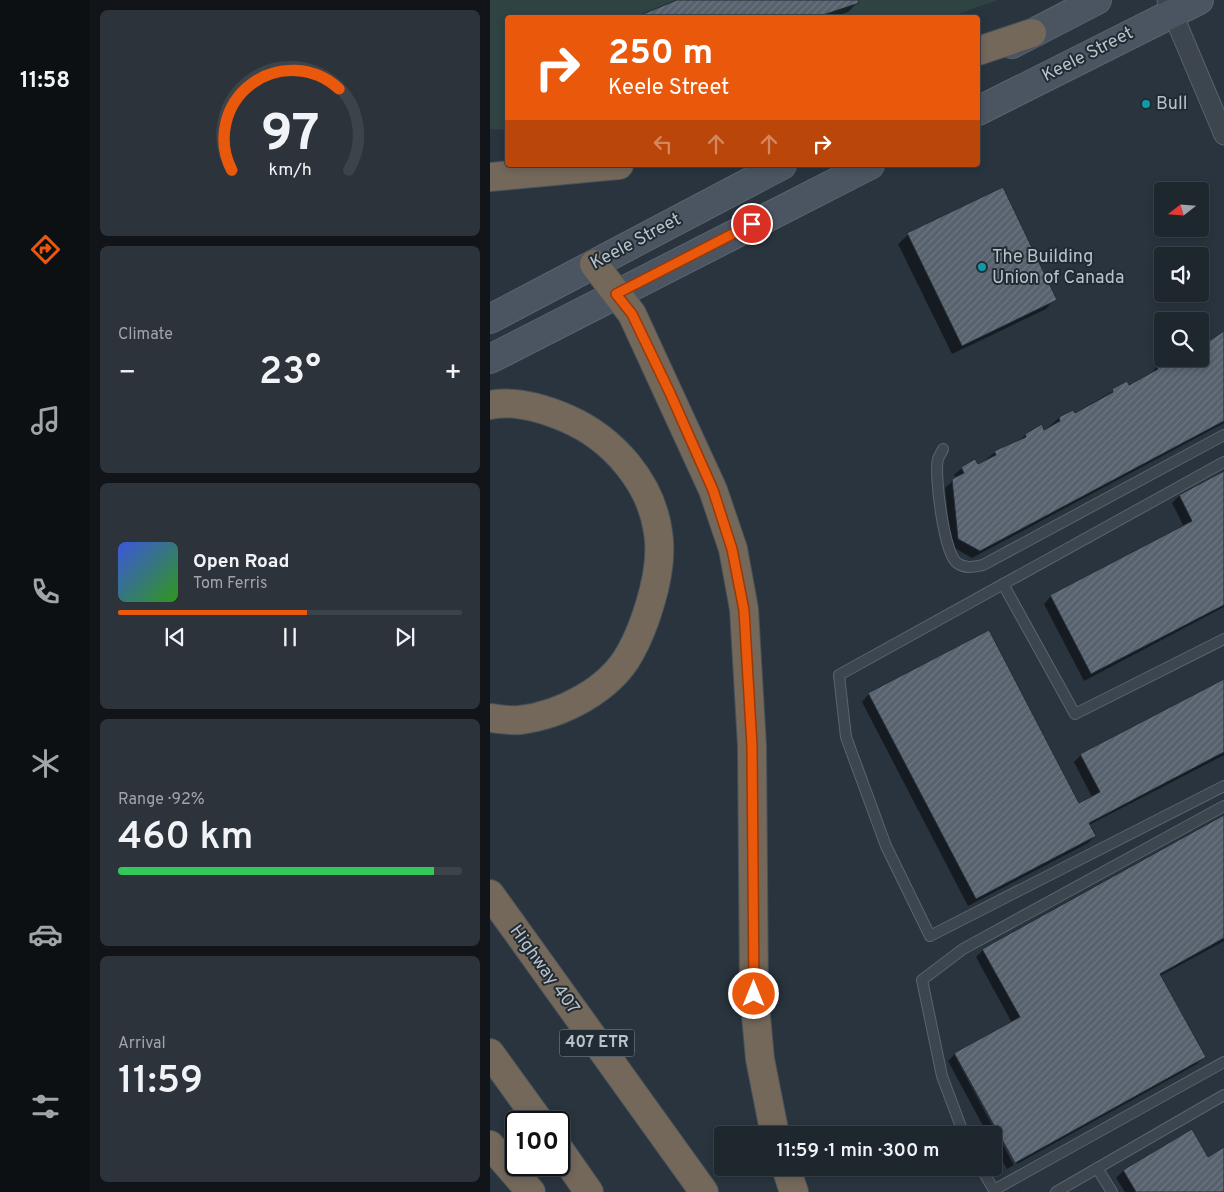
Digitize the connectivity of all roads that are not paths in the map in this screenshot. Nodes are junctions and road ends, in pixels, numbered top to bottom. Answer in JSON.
{"nodes":[{"id":1,"x":1097,"y":0,"type":"edge"},
{"id":2,"x":1199,"y":0,"type":"edge"},
{"id":3,"x":1169,"y":6,"type":"edge"},
{"id":4,"x":1032,"y":33,"type":"junction"},
{"id":5,"x":980,"y":50,"type":"edge"},
{"id":6,"x":980,"y":61,"type":"edge"},
{"id":7,"x":980,"y":110,"type":"edge"},
{"id":8,"x":1224,"y":135,"type":"edge"},
{"id":9,"x":596,"y":167,"type":"edge"},
{"id":10,"x":778,"y":167,"type":"edge"},
{"id":11,"x":866,"y":167,"type":"edge"},
{"id":12,"x":490,"y":176,"type":"edge"},
{"id":13,"x":594,"y":264,"type":"junction"},
{"id":14,"x":616,"y":294,"type":"junction"},
{"id":15,"x":490,"y":319,"type":"edge"},
{"id":16,"x":490,"y":359,"type":"edge"},
{"id":17,"x":490,"y":405,"type":"edge"},
{"id":18,"x":1224,"y":435,"type":"edge"},
{"id":19,"x":943,"y":449,"type":"dead end"},
{"id":20,"x":1224,"y":462,"type":"edge"},
{"id":21,"x":1004,"y":584,"type":"junction"},
{"id":22,"x":1224,"y":639,"type":"edge"},
{"id":23,"x":490,"y":718,"type":"edge"},
{"id":24,"x":1224,"y":786,"type":"edge"},
{"id":25,"x":1224,"y":806,"type":"edge"},
{"id":26,"x":490,"y":894,"type":"edge"},
{"id":27,"x":490,"y":1053,"type":"edge"},
{"id":28,"x":1224,"y":1062,"type":"edge"},
{"id":29,"x":1224,"y":1095,"type":"edge"},
{"id":30,"x":532,"y":1111,"type":"edge"},
{"id":31,"x":773,"y":1126,"type":"edge"},
{"id":32,"x":961,"y":1126,"type":"edge"},
{"id":33,"x":490,"y":1145,"type":"edge"},
{"id":34,"x":570,"y":1165,"type":"edge"},
{"id":35,"x":1097,"y":1168,"type":"junction"},
{"id":36,"x":789,"y":1176,"type":"edge"},
{"id":37,"x":986,"y":1176,"type":"edge"},
{"id":38,"x":531,"y":1192,"type":"edge"},
{"id":39,"x":589,"y":1192,"type":"edge"},
{"id":40,"x":704,"y":1192,"type":"edge"},
{"id":41,"x":794,"y":1192,"type":"edge"},
{"id":42,"x":1056,"y":1192,"type":"edge"},
{"id":43,"x":1112,"y":1192,"type":"edge"}],
"edges":[{"from":1,"to":4,"type":"main road"},
{"from":2,"to":3,"type":"main road","name":"Keele Street"},
{"from":3,"to":7,"type":"main road","name":"Keele Street"},
{"from":3,"to":8,"type":"street"},
{"from":4,"to":5,"type":"highway"},
{"from":4,"to":6,"type":"main road"},
{"from":9,"to":12,"type":"highway"},
{"from":10,"to":13,"type":"main road","name":"Keele Street"},
{"from":11,"to":14,"type":"main road","name":"Keele Street"},
{"from":13,"to":14,"type":"highway"},
{"from":13,"to":15,"type":"main road","name":"Keele Street"},
{"from":14,"to":16,"type":"main road","name":"Keele Street"},
{"from":14,"to":31,"type":"highway"},
{"from":17,"to":23,"type":"highway"},
{"from":18,"to":19,"type":"lane"},
{"from":20,"to":21,"type":"lane"},
{"from":21,"to":22,"type":"lane"},
{"from":21,"to":24,"type":"lane"},
{"from":25,"to":32,"type":"lane"},
{"from":26,"to":40,"type":"highway","name":"Highway 407","number":"407 ETR"},
{"from":27,"to":30,"type":"highway"},
{"from":28,"to":37,"type":"lane"},
{"from":29,"to":35,"type":"lane"},
{"from":33,"to":38,"type":"highway"},
{"from":34,"to":39,"type":"highway"},
{"from":35,"to":42,"type":"lane"},
{"from":35,"to":43,"type":"lane"},
{"from":36,"to":41,"type":"highway"}]}
